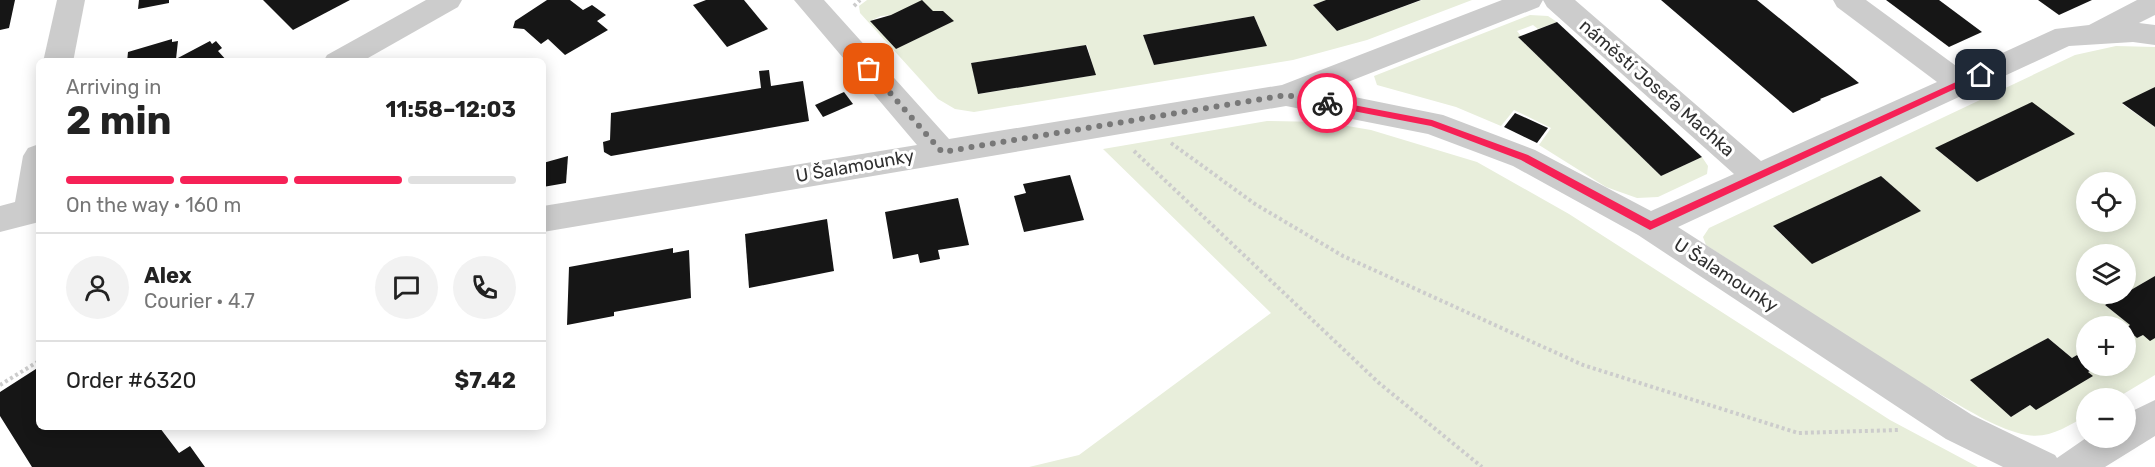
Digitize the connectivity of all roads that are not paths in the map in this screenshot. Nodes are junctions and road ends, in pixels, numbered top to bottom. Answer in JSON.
{"nodes":[{"id":1,"x":71,"y":0,"type":"edge"},
{"id":2,"x":448,"y":0,"type":"edge"},
{"id":3,"x":1529,"y":0,"type":"edge"},
{"id":4,"x":1557,"y":0,"type":"edge"},
{"id":5,"x":1847,"y":0,"type":"edge"},
{"id":6,"x":817,"y":2,"type":"edge"},
{"id":7,"x":2155,"y":3,"type":"edge"},
{"id":8,"x":2094,"y":33,"type":"junction"},
{"id":9,"x":2144,"y":34,"type":"edge"},
{"id":10,"x":59,"y":58,"type":"edge"},
{"id":11,"x":344,"y":58,"type":"edge"},
{"id":12,"x":1960,"y":84,"type":"junction"},
{"id":13,"x":1286,"y":95,"type":"junction"},
{"id":14,"x":942,"y":152,"type":"junction"},
{"id":15,"x":36,"y":167,"type":"edge"},
{"id":16,"x":1757,"y":176,"type":"junction"},
{"id":17,"x":23,"y":213,"type":"edge"},
{"id":18,"x":546,"y":218,"type":"edge"},
{"id":19,"x":1650,"y":226,"type":"junction"},
{"id":20,"x":2155,"y":416,"type":"edge"},
{"id":21,"x":2136,"y":428,"type":"edge"},
{"id":22,"x":2103,"y":448,"type":"edge"},
{"id":23,"x":2042,"y":467,"type":"edge"},
{"id":24,"x":2072,"y":467,"type":"edge"}],
"edges":[{"from":1,"to":10,"type":"street"},
{"from":2,"to":11,"type":"street"},
{"from":3,"to":13,"type":"street"},
{"from":4,"to":16,"type":"street","name":"náměstí Josefa Machka"},
{"from":5,"to":12,"type":"street"},
{"from":6,"to":14,"type":"street"},
{"from":7,"to":8,"type":"street"},
{"from":8,"to":9,"type":"street"},
{"from":8,"to":12,"type":"street"},
{"from":12,"to":16,"type":"street"},
{"from":13,"to":14,"type":"street","name":"U Šalamounky"},
{"from":13,"to":19,"type":"street","name":"U Šalamounky"},
{"from":14,"to":18,"type":"street","name":"U Šalamounky"},
{"from":15,"to":17,"type":"street"},
{"from":16,"to":19,"type":"street"},
{"from":19,"to":23,"type":"street","name":"U Šalamounky"},
{"from":20,"to":21,"type":"street"},
{"from":22,"to":24,"type":"street"}]}
